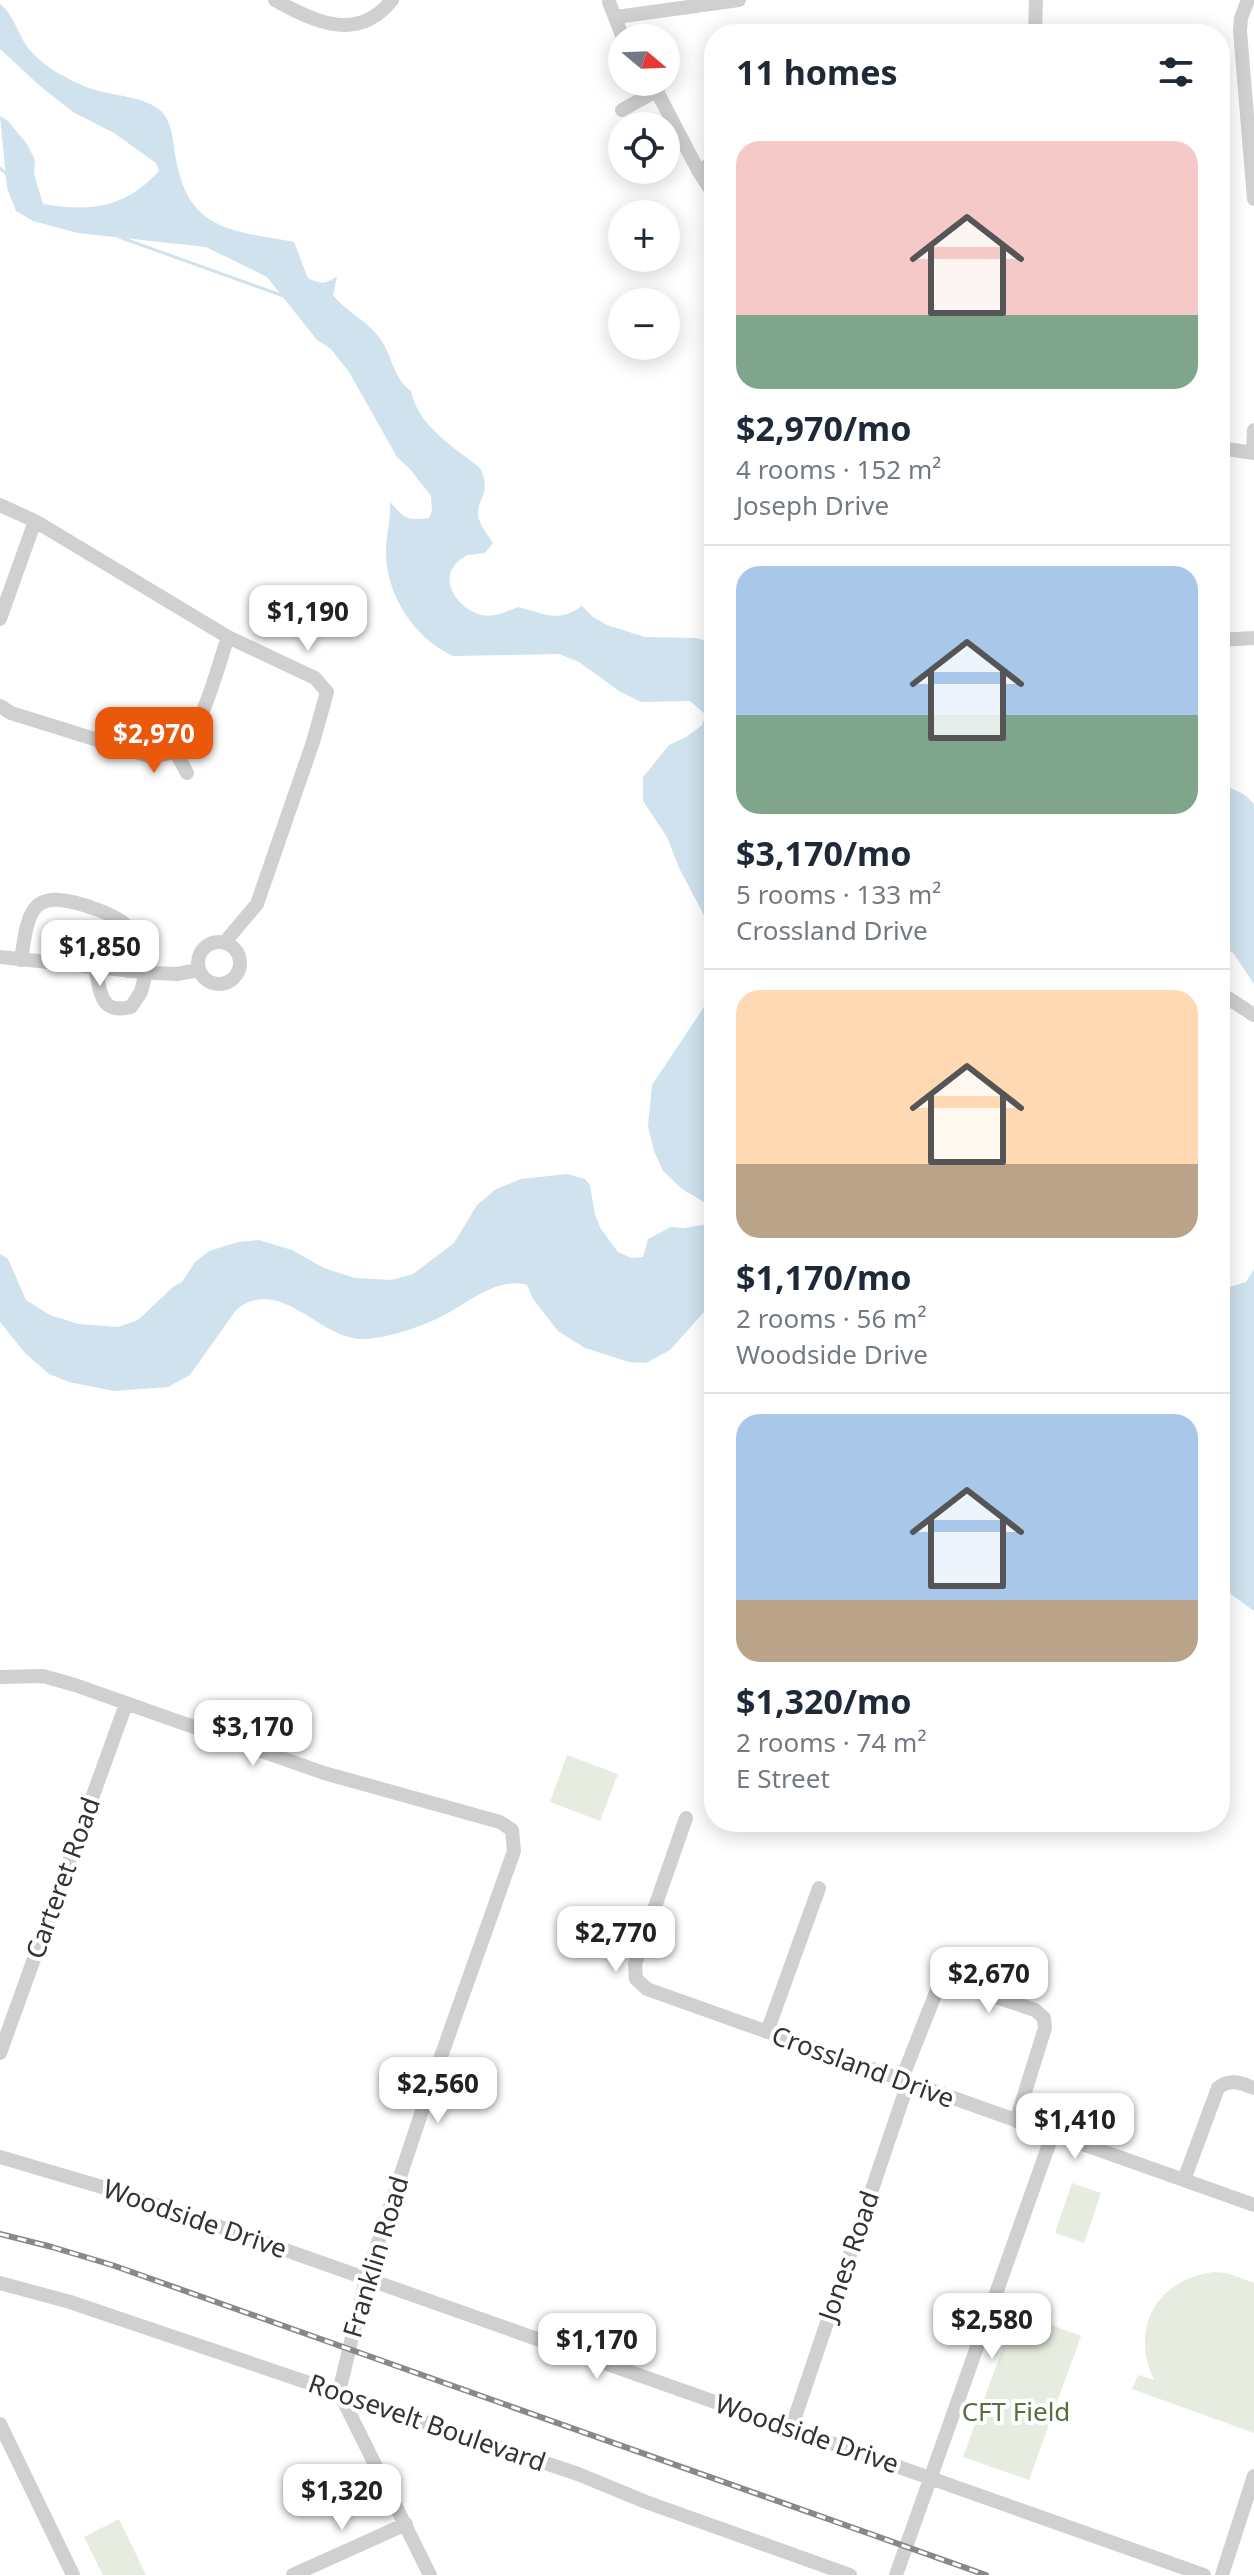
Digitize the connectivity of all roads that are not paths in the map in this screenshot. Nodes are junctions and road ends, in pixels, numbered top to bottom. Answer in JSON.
{"nodes":[{"id":1,"x":275,"y":0,"type":"edge"},
{"id":2,"x":392,"y":0,"type":"edge"},
{"id":3,"x":739,"y":0,"type":"edge"},
{"id":4,"x":1036,"y":0,"type":"edge"},
{"id":5,"x":1248,"y":0,"type":"edge"},
{"id":6,"x":609,"y":2,"type":"edge"},
{"id":7,"x":616,"y":17,"type":"junction"},
{"id":8,"x":617,"y":24,"type":"edge"},
{"id":9,"x":1035,"y":24,"type":"edge"},
{"id":10,"x":641,"y":96,"type":"edge"},
{"id":11,"x":660,"y":96,"type":"edge"},
{"id":12,"x":622,"y":110,"type":"dead end"},
{"id":13,"x":1252,"y":157,"type":"edge"},
{"id":14,"x":704,"y":168,"type":"edge"},
{"id":15,"x":699,"y":172,"type":"junction"},
{"id":16,"x":704,"y":180,"type":"edge"},
{"id":17,"x":1254,"y":199,"type":"edge"},
{"id":18,"x":1254,"y":430,"type":"edge"},
{"id":19,"x":1230,"y":449,"type":"edge"},
{"id":20,"x":1253,"y":452,"type":"edge"},
{"id":21,"x":0,"y":505,"type":"edge"},
{"id":22,"x":35,"y":521,"type":"junction"},
{"id":23,"x":0,"y":619,"type":"edge"},
{"id":24,"x":228,"y":637,"type":"junction"},
{"id":25,"x":1254,"y":638,"type":"edge"},
{"id":26,"x":1230,"y":639,"type":"edge"},
{"id":27,"x":0,"y":706,"type":"edge"},
{"id":28,"x":175,"y":751,"type":"junction"},
{"id":29,"x":187,"y":773,"type":"dead end"},
{"id":30,"x":225,"y":942,"type":"junction"},
{"id":31,"x":0,"y":957,"type":"edge"},
{"id":32,"x":21,"y":960,"type":"junction"},
{"id":33,"x":95,"y":968,"type":"junction"},
{"id":34,"x":199,"y":970,"type":"junction"},
{"id":35,"x":128,"y":971,"type":"junction"},
{"id":36,"x":146,"y":972,"type":"junction"},
{"id":37,"x":1230,"y":999,"type":"edge"},
{"id":38,"x":1254,"y":1015,"type":"edge"},
{"id":39,"x":0,"y":1677,"type":"edge"},
{"id":40,"x":126,"y":1704,"type":"junction"},
{"id":41,"x":686,"y":1818,"type":"dead end"},
{"id":42,"x":819,"y":1888,"type":"dead end"},
{"id":43,"x":767,"y":2032,"type":"junction"},
{"id":44,"x":0,"y":2053,"type":"edge"},
{"id":45,"x":904,"y":2082,"type":"junction"},
{"id":46,"x":1254,"y":2088,"type":"edge"},
{"id":47,"x":1016,"y":2121,"type":"junction"},
{"id":48,"x":1053,"y":2133,"type":"junction"},
{"id":49,"x":0,"y":2157,"type":"edge"},
{"id":50,"x":1184,"y":2180,"type":"junction"},
{"id":51,"x":1254,"y":2205,"type":"edge"},
{"id":52,"x":366,"y":2279,"type":"junction"},
{"id":53,"x":0,"y":2283,"type":"edge"},
{"id":54,"x":339,"y":2392,"type":"junction"},
{"id":55,"x":0,"y":2424,"type":"edge"},
{"id":56,"x":791,"y":2429,"type":"junction"},
{"id":57,"x":1254,"y":2476,"type":"edge"},
{"id":58,"x":930,"y":2478,"type":"junction"},
{"id":59,"x":406,"y":2524,"type":"junction"},
{"id":60,"x":73,"y":2575,"type":"edge"},
{"id":61,"x":293,"y":2575,"type":"edge"},
{"id":62,"x":430,"y":2575,"type":"edge"},
{"id":63,"x":850,"y":2575,"type":"edge"},
{"id":64,"x":896,"y":2575,"type":"edge"},
{"id":65,"x":1204,"y":2575,"type":"edge"},
{"id":66,"x":1222,"y":2575,"type":"edge"}],
"edges":[{"from":1,"to":2,"type":"street"},
{"from":3,"to":7,"type":"street"},
{"from":4,"to":9,"type":"street"},
{"from":5,"to":13,"type":"street"},
{"from":6,"to":7,"type":"street"},
{"from":7,"to":8,"type":"street"},
{"from":10,"to":12,"type":"street"},
{"from":11,"to":15,"type":"street"},
{"from":13,"to":17,"type":"street"},
{"from":14,"to":15,"type":"street"},
{"from":15,"to":16,"type":"street"},
{"from":18,"to":20,"type":"street"},
{"from":19,"to":20,"type":"street"},
{"from":21,"to":22,"type":"street"},
{"from":22,"to":23,"type":"street"},
{"from":22,"to":24,"type":"street"},
{"from":24,"to":28,"type":"street"},
{"from":24,"to":30,"type":"street"},
{"from":25,"to":26,"type":"street"},
{"from":27,"to":28,"type":"street"},
{"from":28,"to":29,"type":"street"},
{"from":30,"to":34,"type":"street"},
{"from":30,"to":34,"type":"street"},
{"from":31,"to":32,"type":"street"},
{"from":32,"to":33,"type":"street"},
{"from":32,"to":35,"type":"street"},
{"from":33,"to":35,"type":"street"},
{"from":33,"to":36,"type":"street"},
{"from":34,"to":36,"type":"street"},
{"from":35,"to":36,"type":"street"},
{"from":37,"to":38,"type":"street"},
{"from":39,"to":40,"type":"street"},
{"from":40,"to":44,"type":"street","name":"Carteret Road"},
{"from":40,"to":52,"type":"street","name":"Franklin Road"},
{"from":41,"to":43,"type":"street","name":"Crossland Drive"},
{"from":42,"to":43,"type":"street"},
{"from":43,"to":45,"type":"street","name":"Crossland Drive"},
{"from":45,"to":47,"type":"street","name":"Crossland Drive"},
{"from":45,"to":47,"type":"street","name":"Jones Road"},
{"from":45,"to":56,"type":"street","name":"Jones Road"},
{"from":46,"to":50,"type":"street"},
{"from":47,"to":48,"type":"street","name":"Crossland Drive"},
{"from":48,"to":50,"type":"street","name":"Crossland Drive"},
{"from":48,"to":58,"type":"street"},
{"from":49,"to":52,"type":"street","name":"Woodside Drive"},
{"from":50,"to":51,"type":"street","name":"Crossland Drive"},
{"from":52,"to":54,"type":"street","name":"Franklin Road"},
{"from":52,"to":56,"type":"street","name":"Woodside Drive"},
{"from":53,"to":54,"type":"street","name":"Roosevelt Boulevard"},
{"from":54,"to":59,"type":"street"},
{"from":54,"to":63,"type":"street","name":"Roosevelt Boulevard"},
{"from":55,"to":60,"type":"street"},
{"from":56,"to":58,"type":"street","name":"Woodside Drive"},
{"from":57,"to":66,"type":"street"},
{"from":58,"to":64,"type":"street"},
{"from":58,"to":65,"type":"street","name":"Woodside Drive"},
{"from":59,"to":61,"type":"street"},
{"from":59,"to":62,"type":"street"}]}
